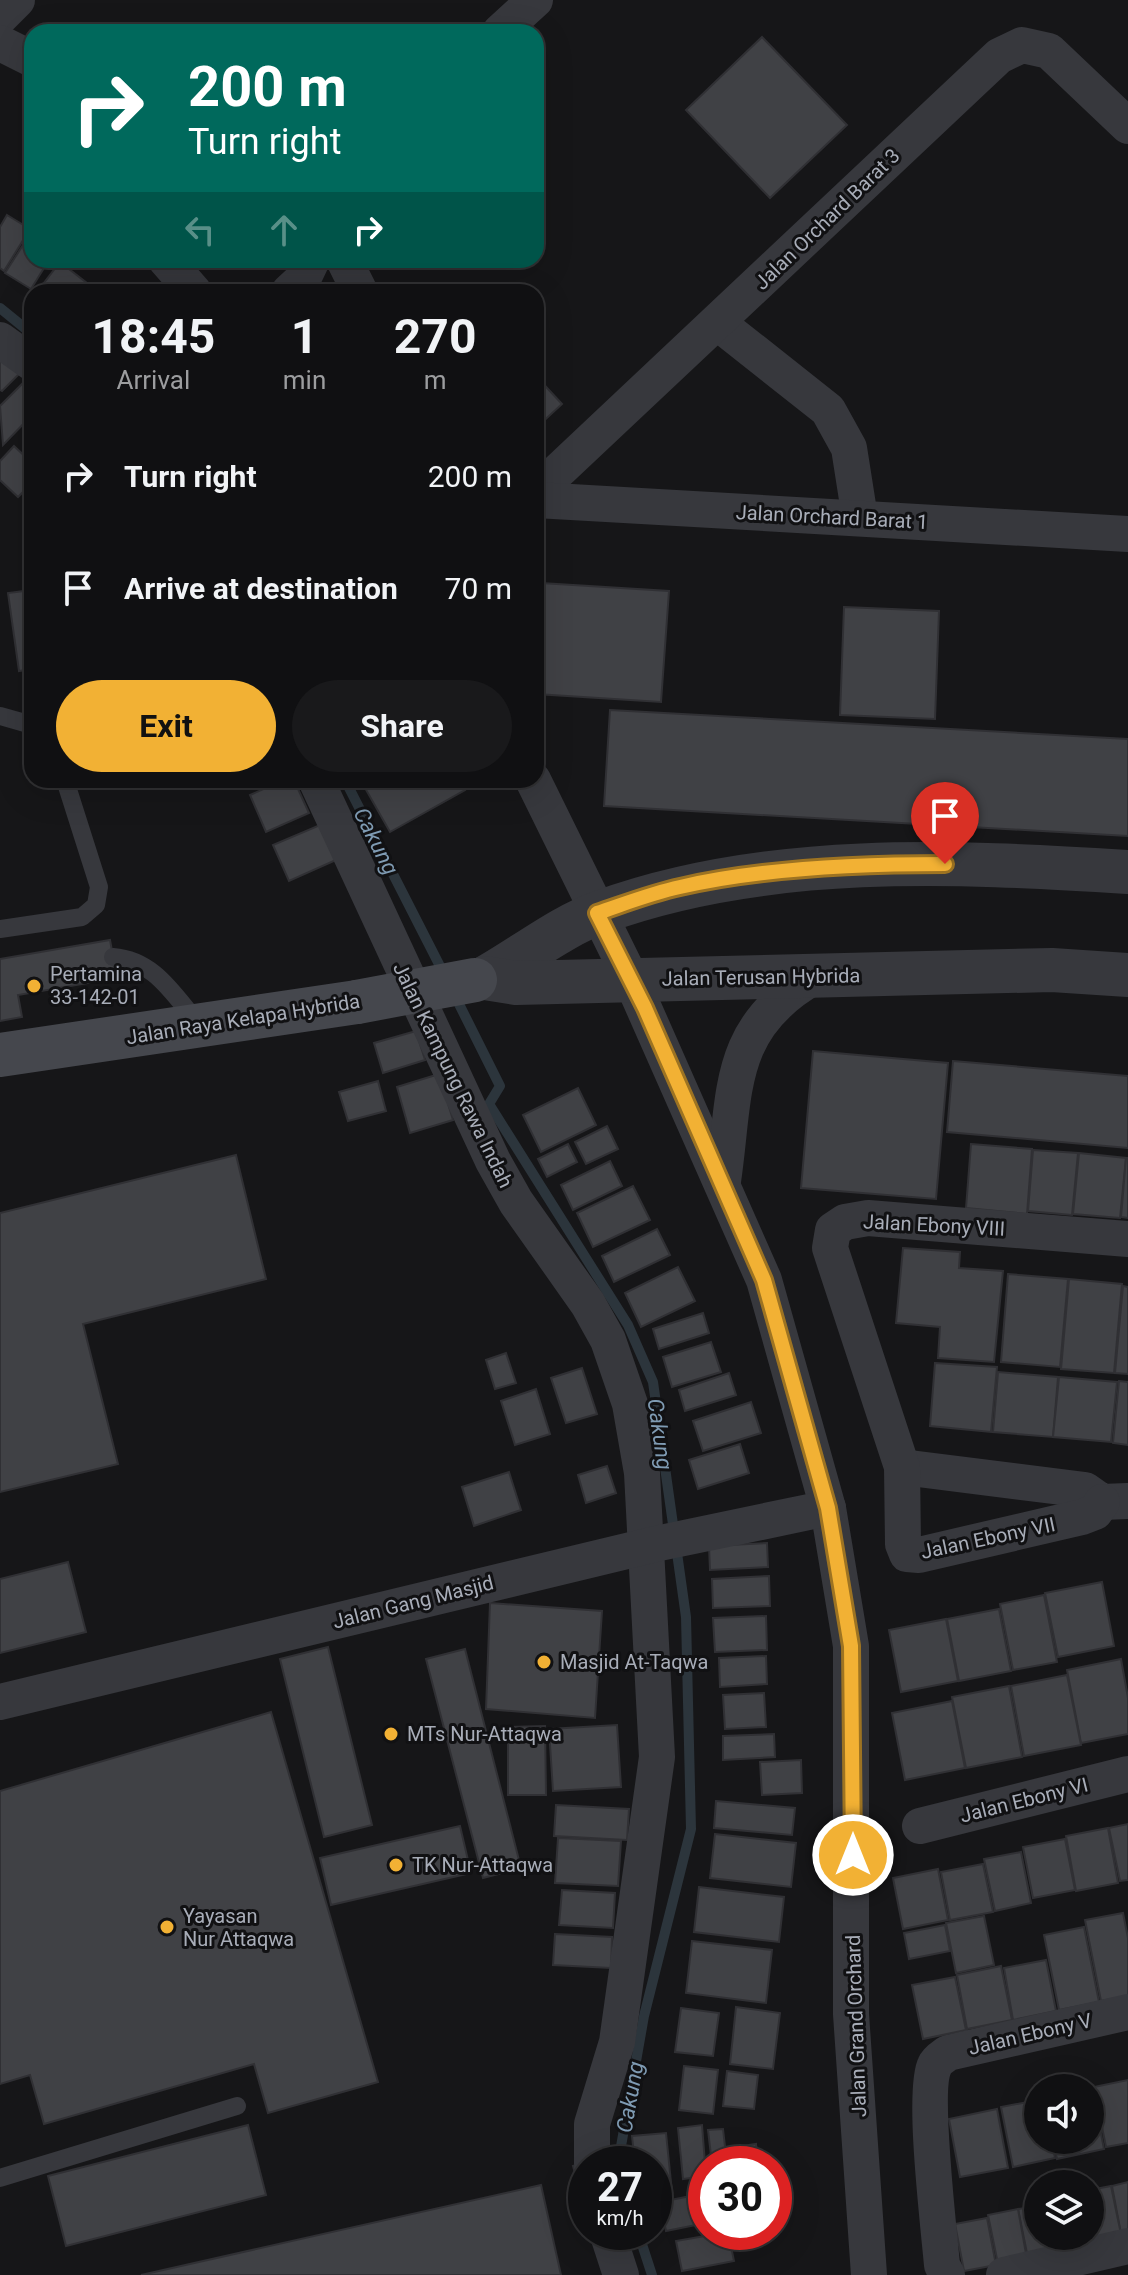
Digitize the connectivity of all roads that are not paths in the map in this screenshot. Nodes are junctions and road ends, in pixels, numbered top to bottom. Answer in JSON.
{"nodes":[{"id":1,"x":17,"y":0,"type":"edge"},
{"id":2,"x":535,"y":0,"type":"edge"},
{"id":3,"x":0,"y":17,"type":"edge"},
{"id":4,"x":509,"y":24,"type":"edge"},
{"id":5,"x":0,"y":43,"type":"edge"},
{"id":6,"x":24,"y":55,"type":"edge"},
{"id":7,"x":1128,"y":126,"type":"edge"},
{"id":8,"x":718,"y":323,"type":"junction"},
{"id":9,"x":0,"y":340,"type":"edge"},
{"id":10,"x":24,"y":357,"type":"edge"},
{"id":11,"x":544,"y":485,"type":"edge"},
{"id":12,"x":544,"y":500,"type":"edge"},
{"id":13,"x":860,"y":518,"type":"junction"},
{"id":14,"x":1128,"y":534,"type":"edge"},
{"id":15,"x":0,"y":716,"type":"edge"},
{"id":16,"x":24,"y":723,"type":"edge"},
{"id":17,"x":68,"y":788,"type":"edge"},
{"id":18,"x":320,"y":788,"type":"edge"},
{"id":19,"x":537,"y":788,"type":"edge"},
{"id":20,"x":1128,"y":872,"type":"edge"},
{"id":21,"x":597,"y":913,"type":"junction"},
{"id":22,"x":0,"y":929,"type":"edge"},
{"id":23,"x":113,"y":957,"type":"dead end"},
{"id":24,"x":1128,"y":975,"type":"edge"},
{"id":25,"x":814,"y":977,"type":"junction"},
{"id":26,"x":480,"y":979,"type":"junction"},
{"id":27,"x":631,"y":979,"type":"junction"},
{"id":28,"x":200,"y":1025,"type":"junction"},
{"id":29,"x":0,"y":1055,"type":"edge"},
{"id":30,"x":723,"y":1181,"type":"junction"},
{"id":31,"x":1128,"y":1239,"type":"edge"},
{"id":32,"x":869,"y":1361,"type":"joint"},
{"id":33,"x":902,"y":1467,"type":"junction"},
{"id":34,"x":1115,"y":1501,"type":"edge"},
{"id":35,"x":828,"y":1508,"type":"junction"},
{"id":36,"x":654,"y":1544,"type":"junction"},
{"id":37,"x":0,"y":1702,"type":"edge"},
{"id":38,"x":1128,"y":1774,"type":"edge"},
{"id":39,"x":920,"y":1826,"type":"dead end"},
{"id":40,"x":1128,"y":2012,"type":"edge"},
{"id":41,"x":237,"y":2106,"type":"dead end"},
{"id":42,"x":592,"y":2146,"type":"edge"},
{"id":43,"x":0,"y":2178,"type":"edge"},
{"id":44,"x":1128,"y":2246,"type":"edge"},
{"id":45,"x":613,"y":2250,"type":"edge"},
{"id":46,"x":621,"y":2275,"type":"edge"},
{"id":47,"x":869,"y":2275,"type":"edge"},
{"id":48,"x":947,"y":2275,"type":"edge"},
{"id":49,"x":1004,"y":2275,"type":"edge"}],
"edges":[{"from":1,"to":3,"type":"street"},
{"from":2,"to":4,"type":"street"},
{"from":5,"to":6,"type":"street"},
{"from":7,"to":8,"type":"street","name":"Jalan Orchard Barat 3"},
{"from":8,"to":11,"type":"street","name":"Jalan Orchard Barat 3"},
{"from":8,"to":13,"type":"street"},
{"from":9,"to":10,"type":"street"},
{"from":12,"to":13,"type":"street","name":"Jalan Orchard Barat 1"},
{"from":13,"to":14,"type":"street","name":"Jalan Orchard Barat 1"},
{"from":15,"to":16,"type":"lane"},
{"from":17,"to":22,"type":"lane"},
{"from":18,"to":36,"type":"street","name":"Jalan Kampung Rawa Indah"},
{"from":19,"to":21,"type":"street","name":"Jalan Grand Orchard"},
{"from":20,"to":21,"type":"street"},
{"from":21,"to":26,"type":"street"},
{"from":21,"to":27,"type":"street","name":"Jalan Grand Orchard"},
{"from":23,"to":28,"type":"lane"},
{"from":24,"to":25,"type":"street","name":"Jalan Terusan Hybrida"},
{"from":25,"to":27,"type":"street","name":"Jalan Terusan Hybrida"},
{"from":25,"to":30,"type":"street"},
{"from":26,"to":27,"type":"street","name":"Jalan Terusan Hybrida"},
{"from":26,"to":28,"type":"main road","name":"Jalan Raya Kelapa Hybrida","bridge":true},
{"from":27,"to":30,"type":"street","name":"Jalan Grand Orchard"},
{"from":28,"to":29,"type":"main road","name":"Jalan Raya Kelapa Hybrida"},
{"from":30,"to":35,"type":"street","name":"Jalan Grand Orchard"},
{"from":31,"to":32,"type":"street","name":"Jalan Ebony VIII"},
{"from":32,"to":33,"type":"street","name":"Jalan Ebony VII"},
{"from":33,"to":34,"type":"street","name":"Jalan Ebony VII"},
{"from":33,"to":34,"type":"street","name":"Jalan Ebony VII"},
{"from":35,"to":36,"type":"street","name":"Jalan Gang Masjid"},
{"from":35,"to":47,"type":"street","name":"Jalan Grand Orchard"},
{"from":36,"to":37,"type":"street","name":"Jalan Gang Masjid"},
{"from":36,"to":42,"type":"street","name":"Jalan Kampung Rawa Indah"},
{"from":38,"to":39,"type":"street","name":"Jalan Ebony VI"},
{"from":40,"to":48,"type":"street","name":"Jalan Ebony V"},
{"from":41,"to":43,"type":"lane"},
{"from":44,"to":49,"type":"street"},
{"from":45,"to":46,"type":"street"}]}
